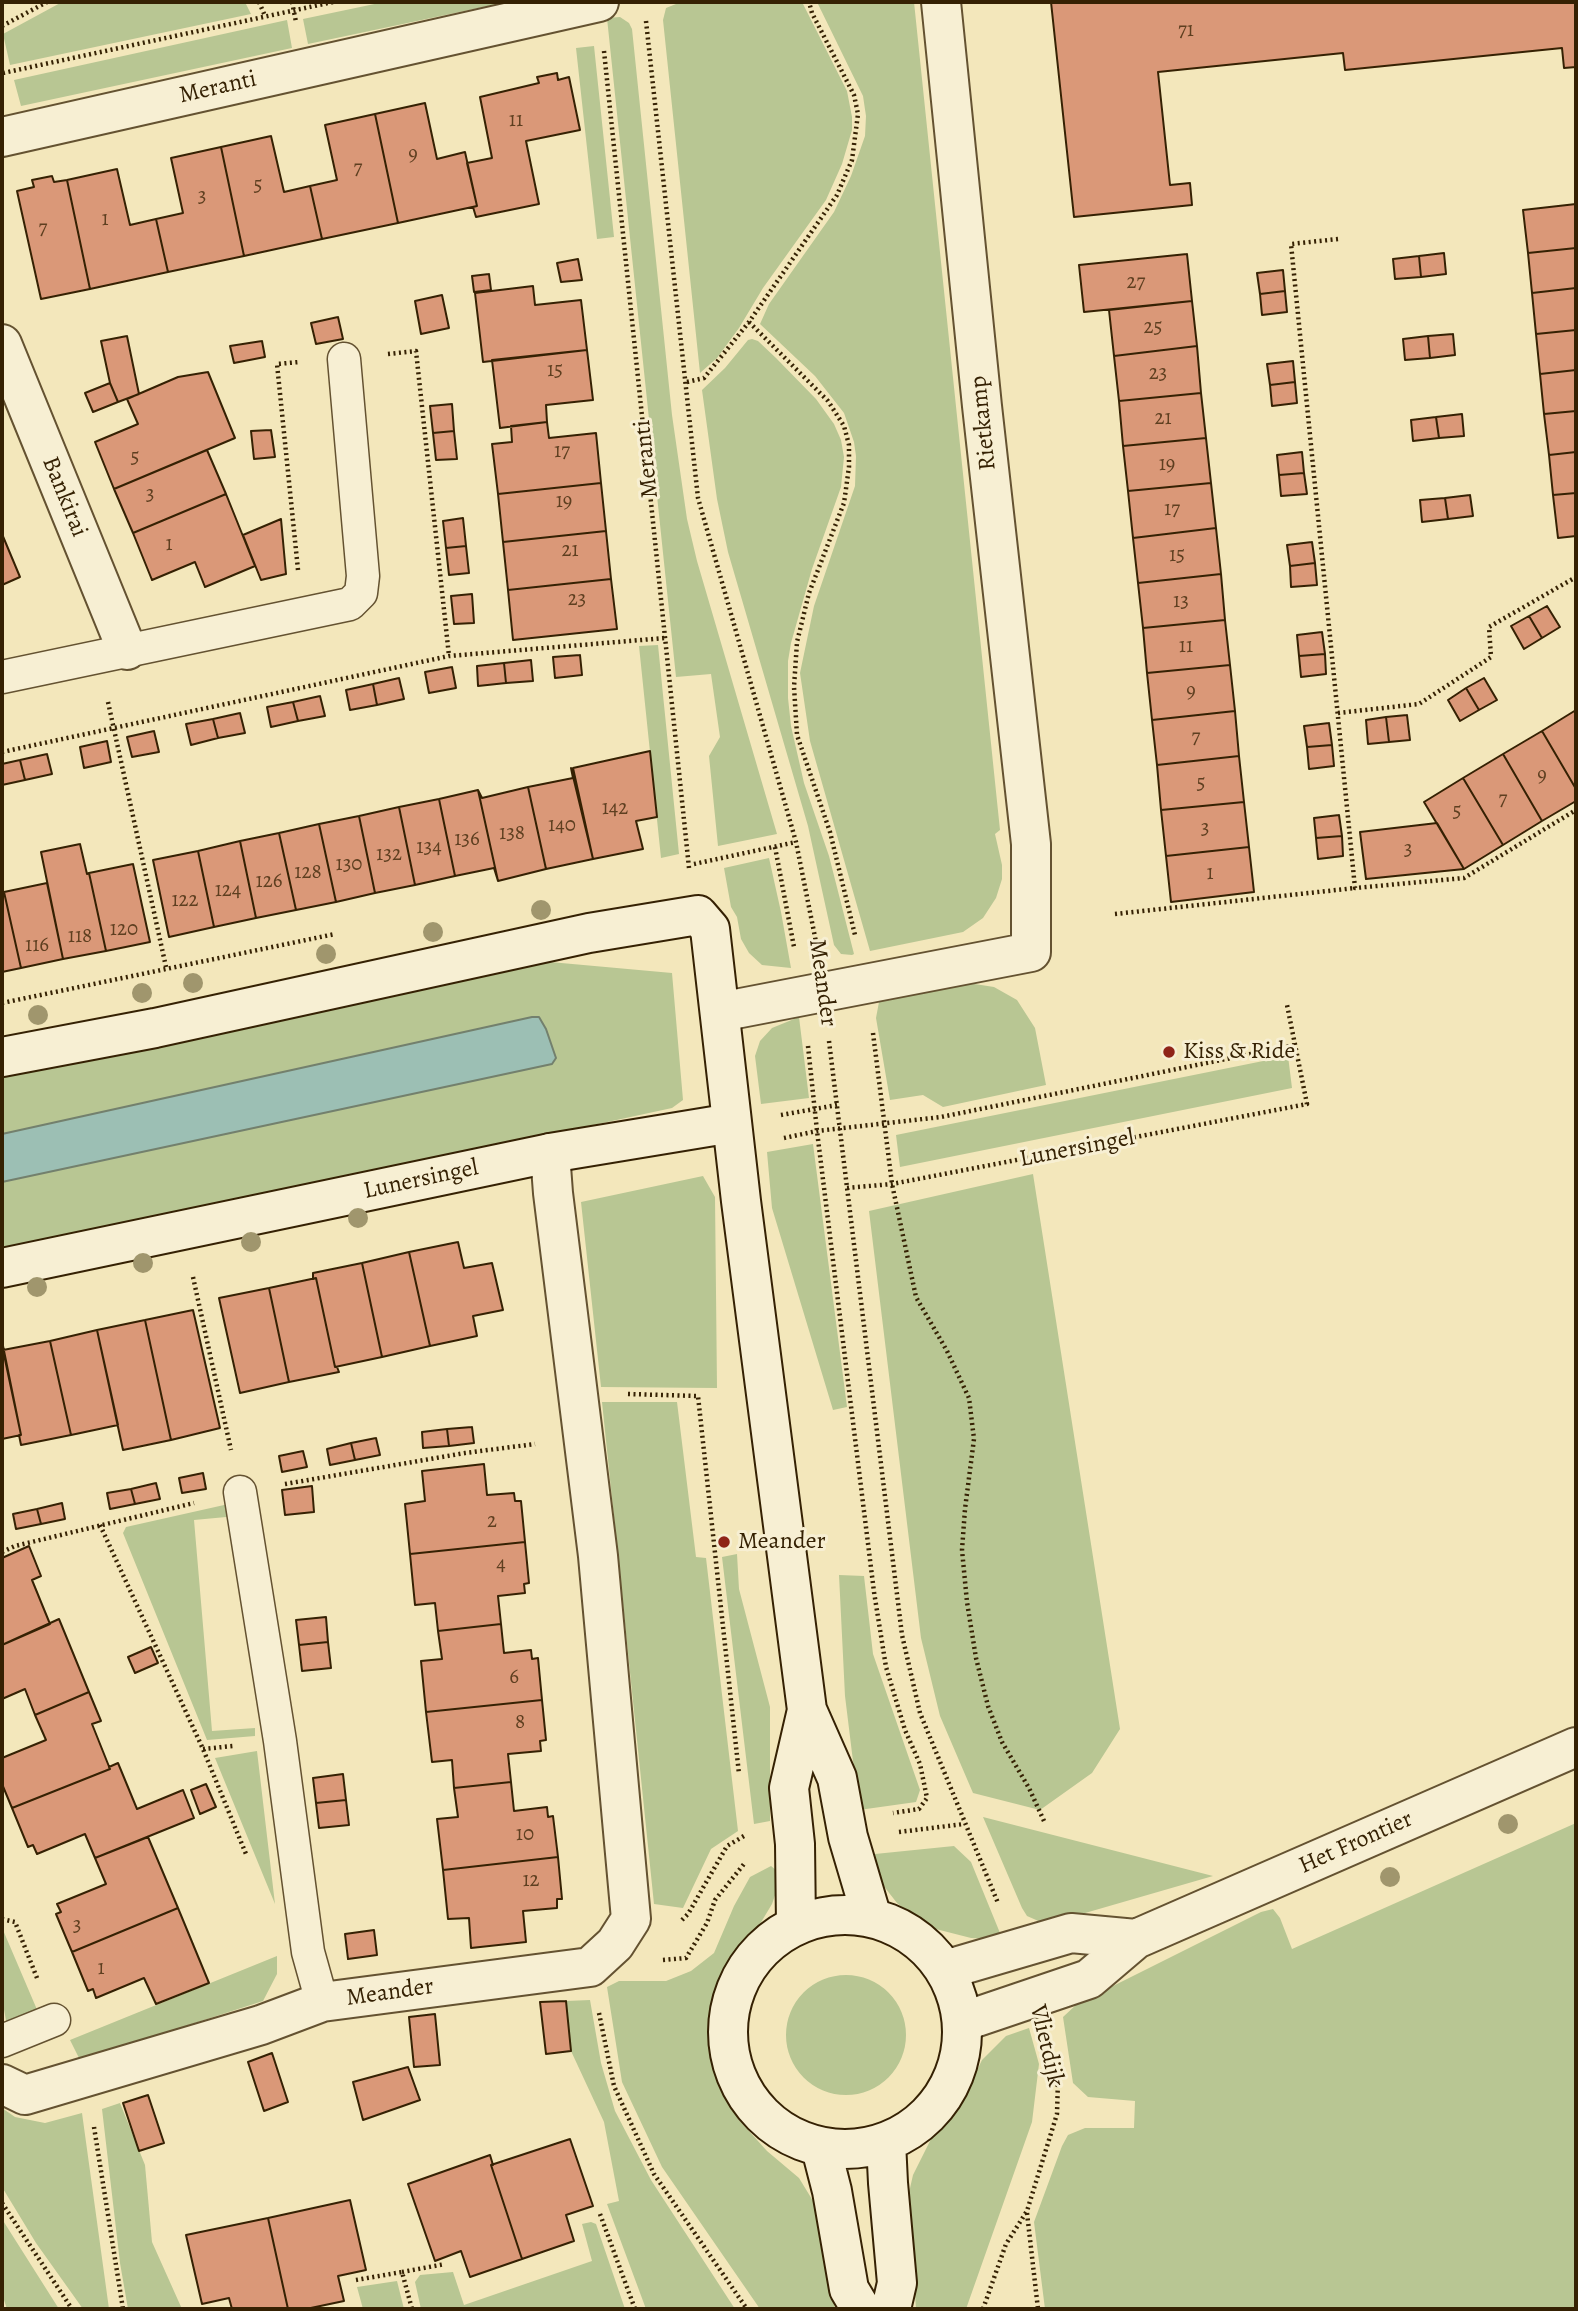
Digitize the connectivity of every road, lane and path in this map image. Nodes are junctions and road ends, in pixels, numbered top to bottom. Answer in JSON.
{"nodes":[{"id":1,"x":47,"y":2,"type":"edge"},
{"id":2,"x":259,"y":2,"type":"edge"},
{"id":3,"x":333,"y":2,"type":"edge"},
{"id":4,"x":599,"y":2,"type":"edge"},
{"id":5,"x":809,"y":2,"type":"edge"},
{"id":6,"x":941,"y":2,"type":"edge"},
{"id":7,"x":646,"y":15,"type":"dead end"},
{"id":8,"x":265,"y":16,"type":"junction"},
{"id":9,"x":2,"y":26,"type":"edge"},
{"id":10,"x":3,"y":73,"type":"edge"},
{"id":11,"x":2,"y":137,"type":"edge"},
{"id":12,"x":1338,"y":239,"type":"dead end"},
{"id":13,"x":749,"y":322,"type":"junction"},
{"id":14,"x":2,"y":344,"type":"edge"},
{"id":15,"x":344,"y":359,"type":"dead end"},
{"id":16,"x":687,"y":382,"type":"junction"},
{"id":17,"x":1576,"y":577,"type":"edge"},
{"id":18,"x":665,"y":638,"type":"junction"},
{"id":19,"x":113,"y":653,"type":"junction"},
{"id":20,"x":2,"y":677,"type":"edge"},
{"id":21,"x":1338,"y":713,"type":"junction"},
{"id":22,"x":113,"y":728,"type":"junction"},
{"id":23,"x":2,"y":752,"type":"edge"},
{"id":24,"x":1576,"y":810,"type":"edge"},
{"id":25,"x":796,"y":842,"type":"joint"},
{"id":26,"x":1355,"y":888,"type":"junction"},
{"id":27,"x":1115,"y":914,"type":"dead end"},
{"id":28,"x":698,"y":915,"type":"junction"},
{"id":29,"x":166,"y":968,"type":"dead end"},
{"id":30,"x":867,"y":984,"type":"junction"},
{"id":31,"x":824,"y":993,"type":"junction"},
{"id":32,"x":1287,"y":1005,"type":"dead end"},
{"id":33,"x":720,"y":1012,"type":"junction"},
{"id":34,"x":2,"y":1057,"type":"edge"},
{"id":35,"x":732,"y":1123,"type":"junction"},
{"id":36,"x":817,"y":1132,"type":"dead end"},
{"id":37,"x":550,"y":1153,"type":"junction"},
{"id":38,"x":892,"y":1184,"type":"junction"},
{"id":39,"x":847,"y":1188,"type":"junction"},
{"id":40,"x":2,"y":1268,"type":"edge"},
{"id":41,"x":192,"y":1273,"type":"dead end"},
{"id":42,"x":578,"y":1393,"type":"junction"},
{"id":43,"x":240,"y":1492,"type":"joint"},
{"id":44,"x":100,"y":1525,"type":"dead end"},
{"id":45,"x":807,"y":1710,"type":"junction"},
{"id":46,"x":1576,"y":1747,"type":"edge"},
{"id":47,"x":739,"y":1779,"type":"dead end"},
{"id":48,"x":883,"y":1814,"type":"dead end"},
{"id":49,"x":1044,"y":1821,"type":"dead end"},
{"id":50,"x":249,"y":1862,"type":"dead end"},
{"id":51,"x":872,"y":1918,"type":"junction"},
{"id":52,"x":796,"y":1925,"type":"junction"},
{"id":53,"x":1136,"y":1939,"type":"junction"},
{"id":54,"x":1018,"y":1949,"type":"junction"},
{"id":55,"x":590,"y":1967,"type":"junction"},
{"id":56,"x":945,"y":1970,"type":"junction"},
{"id":57,"x":1036,"y":1999,"type":"junction"},
{"id":58,"x":322,"y":2002,"type":"junction"},
{"id":59,"x":54,"y":2020,"type":"dead end"},
{"id":60,"x":962,"y":2022,"type":"junction"},
{"id":61,"x":2,"y":2041,"type":"edge"},
{"id":62,"x":2,"y":2084,"type":"edge"},
{"id":63,"x":886,"y":2142,"type":"junction"},
{"id":64,"x":821,"y":2148,"type":"junction"},
{"id":65,"x":2,"y":2203,"type":"edge"},
{"id":66,"x":1027,"y":2211,"type":"junction"},
{"id":67,"x":600,"y":2214,"type":"dead end"},
{"id":68,"x":445,"y":2264,"type":"dead end"},
{"id":69,"x":402,"y":2272,"type":"junction"},
{"id":70,"x":356,"y":2280,"type":"dead end"},
{"id":71,"x":72,"y":2309,"type":"edge"},
{"id":72,"x":412,"y":2309,"type":"edge"},
{"id":73,"x":635,"y":2309,"type":"edge"},
{"id":74,"x":747,"y":2309,"type":"edge"},
{"id":75,"x":861,"y":2309,"type":"edge"},
{"id":76,"x":891,"y":2309,"type":"edge"},
{"id":77,"x":983,"y":2309,"type":"edge"},
{"id":78,"x":1038,"y":2309,"type":"edge"}],
"edges":[{"from":1,"to":9,"type":"path"},
{"from":2,"to":8,"type":"path"},
{"from":3,"to":8,"type":"path"},
{"from":4,"to":11,"type":"street","name":"Meranti"},
{"from":4,"to":18,"type":"path","name":"Meranti"},
{"from":5,"to":13,"type":"path"},
{"from":6,"to":30,"type":"street","name":"Rietkamp"},
{"from":7,"to":16,"type":"path","name":"Meranti"},
{"from":8,"to":10,"type":"path"},
{"from":12,"to":21,"type":"path"},
{"from":13,"to":16,"type":"path"},
{"from":13,"to":30,"type":"path"},
{"from":14,"to":19,"type":"street","name":"Bankirai"},
{"from":15,"to":19,"type":"lane"},
{"from":16,"to":25,"type":"path","name":"Meranti"},
{"from":17,"to":21,"type":"path"},
{"from":18,"to":22,"type":"path"},
{"from":18,"to":28,"type":"path","name":"Meranti"},
{"from":19,"to":20,"type":"lane"},
{"from":19,"to":22,"type":"path"},
{"from":21,"to":26,"type":"path"},
{"from":22,"to":23,"type":"path"},
{"from":22,"to":29,"type":"path"},
{"from":24,"to":26,"type":"path"},
{"from":25,"to":31,"type":"path","name":"Meander"},
{"from":26,"to":27,"type":"path"},
{"from":28,"to":33,"type":"street"},
{"from":28,"to":34,"type":"street"},
{"from":30,"to":31,"type":"street"},
{"from":30,"to":38,"type":"path"},
{"from":31,"to":33,"type":"street"},
{"from":31,"to":39,"type":"path","name":"Meander"},
{"from":32,"to":38,"type":"path","name":"Lunersingel"},
{"from":33,"to":35,"type":"street"},
{"from":35,"to":37,"type":"street","name":"Lunersingel"},
{"from":35,"to":45,"type":"street"},
{"from":36,"to":48,"type":"path"},
{"from":37,"to":40,"type":"street","name":"Lunersingel"},
{"from":37,"to":42,"type":"street"},
{"from":38,"to":39,"type":"path","name":"Lunersingel"},
{"from":38,"to":49,"type":"path"},
{"from":39,"to":54,"type":"path","name":"Meander"},
{"from":41,"to":43,"type":"path"},
{"from":42,"to":47,"type":"path"},
{"from":42,"to":55,"type":"street"},
{"from":43,"to":58,"type":"lane"},
{"from":44,"to":50,"type":"path"},
{"from":45,"to":51,"type":"street"},
{"from":45,"to":52,"type":"street"},
{"from":46,"to":53,"type":"street","name":"Het Frontier"},
{"from":51,"to":52,"type":"street"},
{"from":51,"to":56,"type":"street"},
{"from":52,"to":64,"type":"street"},
{"from":53,"to":54,"type":"street","name":"Het Frontier"},
{"from":53,"to":57,"type":"street","name":"Het Frontier"},
{"from":54,"to":56,"type":"street","name":"Het Frontier"},
{"from":55,"to":58,"type":"street","name":"Meander"},
{"from":55,"to":74,"type":"path"},
{"from":56,"to":60,"type":"street"},
{"from":57,"to":60,"type":"street","name":"Het Frontier"},
{"from":57,"to":66,"type":"path","name":"Vlietdijk"},
{"from":58,"to":62,"type":"street","name":"Meander"},
{"from":59,"to":61,"type":"lane"},
{"from":60,"to":63,"type":"street"},
{"from":63,"to":64,"type":"street"},
{"from":63,"to":76,"type":"street"},
{"from":64,"to":75,"type":"street"},
{"from":65,"to":71,"type":"path"},
{"from":66,"to":77,"type":"path","name":"Vlietdijk"},
{"from":66,"to":78,"type":"path"},
{"from":67,"to":73,"type":"path"},
{"from":68,"to":69,"type":"path"},
{"from":69,"to":70,"type":"path"},
{"from":69,"to":72,"type":"path"}]}
